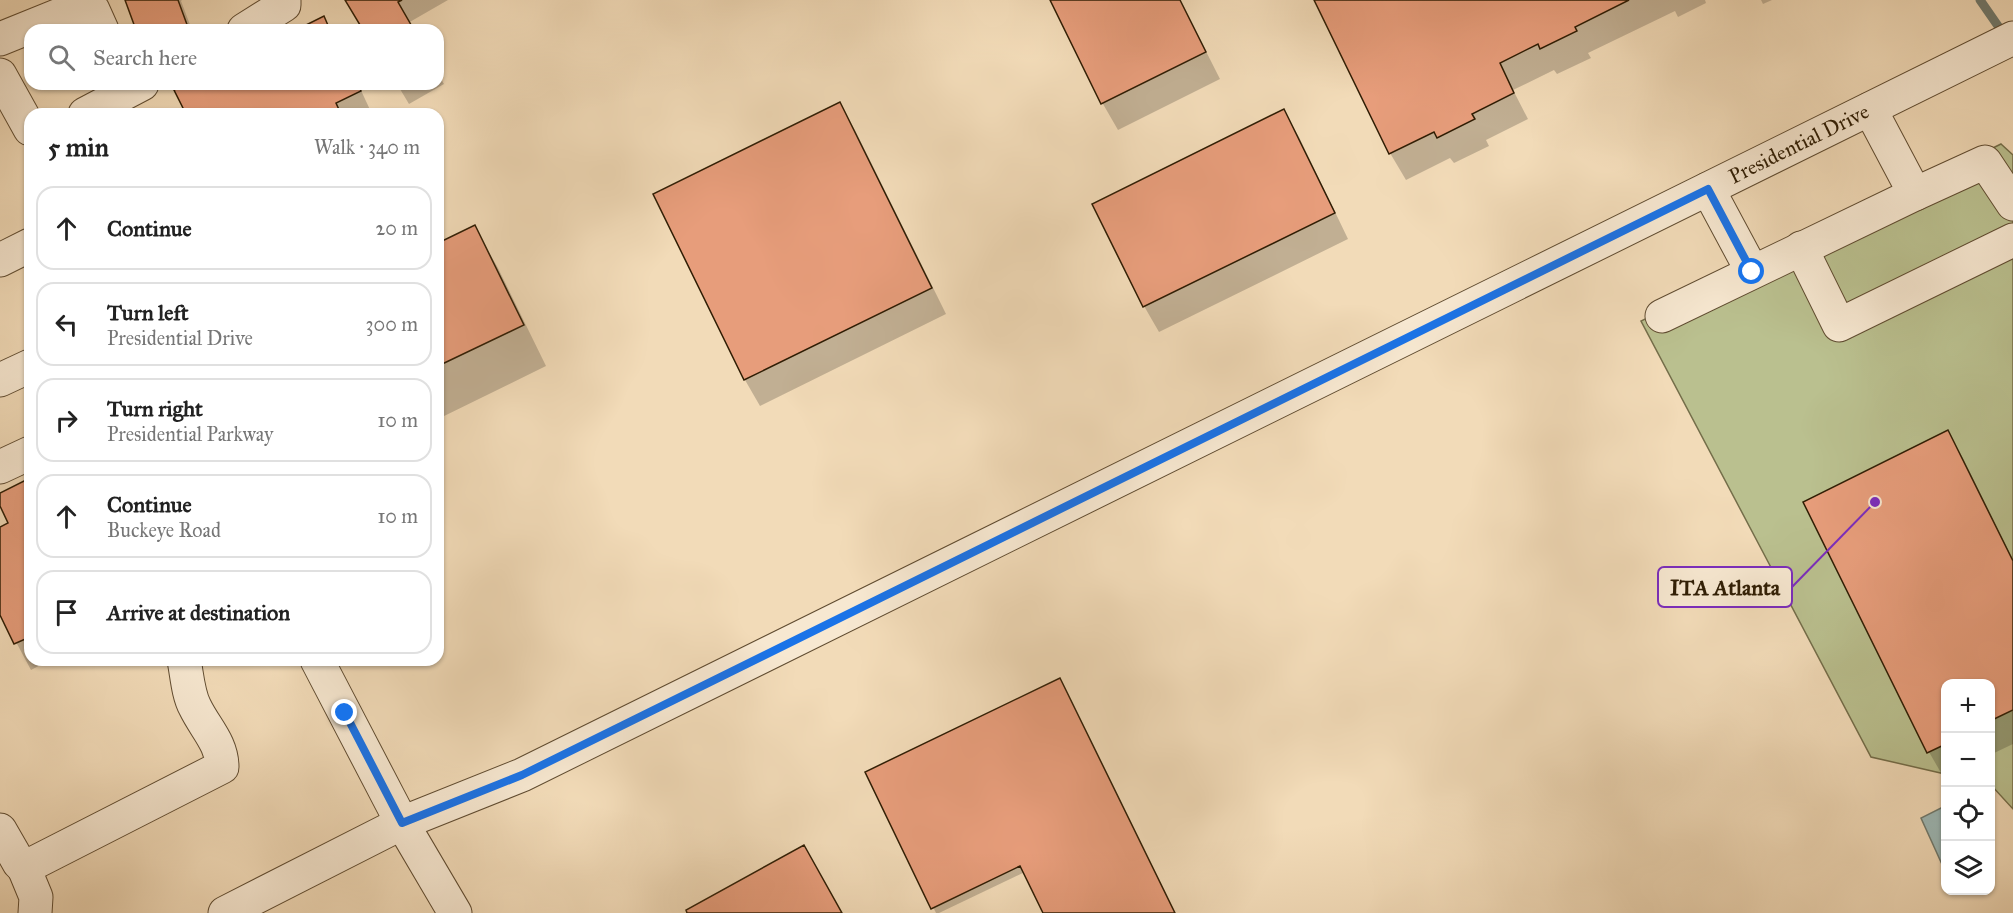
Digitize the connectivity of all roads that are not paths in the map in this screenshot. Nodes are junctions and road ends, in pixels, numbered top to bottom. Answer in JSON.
{"nodes":[{"id":1,"x":285,"y":0,"type":"edge"},
{"id":2,"x":36,"y":24,"type":"edge"},
{"id":3,"x":99,"y":24,"type":"edge"},
{"id":4,"x":254,"y":24,"type":"edge"},
{"id":5,"x":24,"y":29,"type":"edge"},
{"id":6,"x":2013,"y":38,"type":"edge"},
{"id":7,"x":0,"y":39,"type":"edge"},
{"id":8,"x":0,"y":75,"type":"edge"},
{"id":9,"x":126,"y":90,"type":"edge"},
{"id":10,"x":95,"y":108,"type":"edge"},
{"id":11,"x":1870,"y":109,"type":"junction"},
{"id":12,"x":24,"y":118,"type":"edge"},
{"id":13,"x":1708,"y":189,"type":"junction"},
{"id":14,"x":1915,"y":194,"type":"junction"},
{"id":15,"x":2013,"y":204,"type":"edge"},
{"id":16,"x":2013,"y":240,"type":"edge"},
{"id":17,"x":24,"y":248,"type":"edge"},
{"id":18,"x":1801,"y":248,"type":"junction"},
{"id":19,"x":0,"y":260,"type":"edge"},
{"id":20,"x":1752,"y":272,"type":"junction"},
{"id":21,"x":1662,"y":316,"type":"dead end"},
{"id":22,"x":24,"y":369,"type":"edge"},
{"id":23,"x":0,"y":380,"type":"edge"},
{"id":24,"x":24,"y":456,"type":"edge"},
{"id":25,"x":0,"y":467,"type":"edge"},
{"id":26,"x":185,"y":666,"type":"edge"},
{"id":27,"x":320,"y":666,"type":"edge"},
{"id":28,"x":402,"y":823,"type":"junction"},
{"id":29,"x":0,"y":830,"type":"edge"},
{"id":30,"x":24,"y":868,"type":"junction"},
{"id":31,"x":35,"y":913,"type":"edge"},
{"id":32,"x":226,"y":913,"type":"edge"},
{"id":33,"x":455,"y":913,"type":"edge"}],
"edges":[{"from":1,"to":4,"type":"street"},
{"from":2,"to":3,"type":"street"},
{"from":5,"to":7,"type":"street"},
{"from":6,"to":11,"type":"street","name":"Presidential Drive"},
{"from":8,"to":12,"type":"street"},
{"from":9,"to":10,"type":"street"},
{"from":11,"to":13,"type":"street","name":"Presidential Drive"},
{"from":11,"to":14,"type":"street"},
{"from":13,"to":20,"type":"street"},
{"from":13,"to":28,"type":"street","name":"Presidential Drive"},
{"from":14,"to":15,"type":"street"},
{"from":14,"to":18,"type":"street"},
{"from":16,"to":18,"type":"street"},
{"from":17,"to":19,"type":"street"},
{"from":18,"to":20,"type":"street"},
{"from":20,"to":21,"type":"street"},
{"from":22,"to":23,"type":"street"},
{"from":24,"to":25,"type":"street"},
{"from":26,"to":30,"type":"street"},
{"from":27,"to":28,"type":"street"},
{"from":28,"to":32,"type":"street","name":"Presidential Drive"},
{"from":28,"to":33,"type":"street"},
{"from":29,"to":30,"type":"street"},
{"from":30,"to":31,"type":"street"}]}
